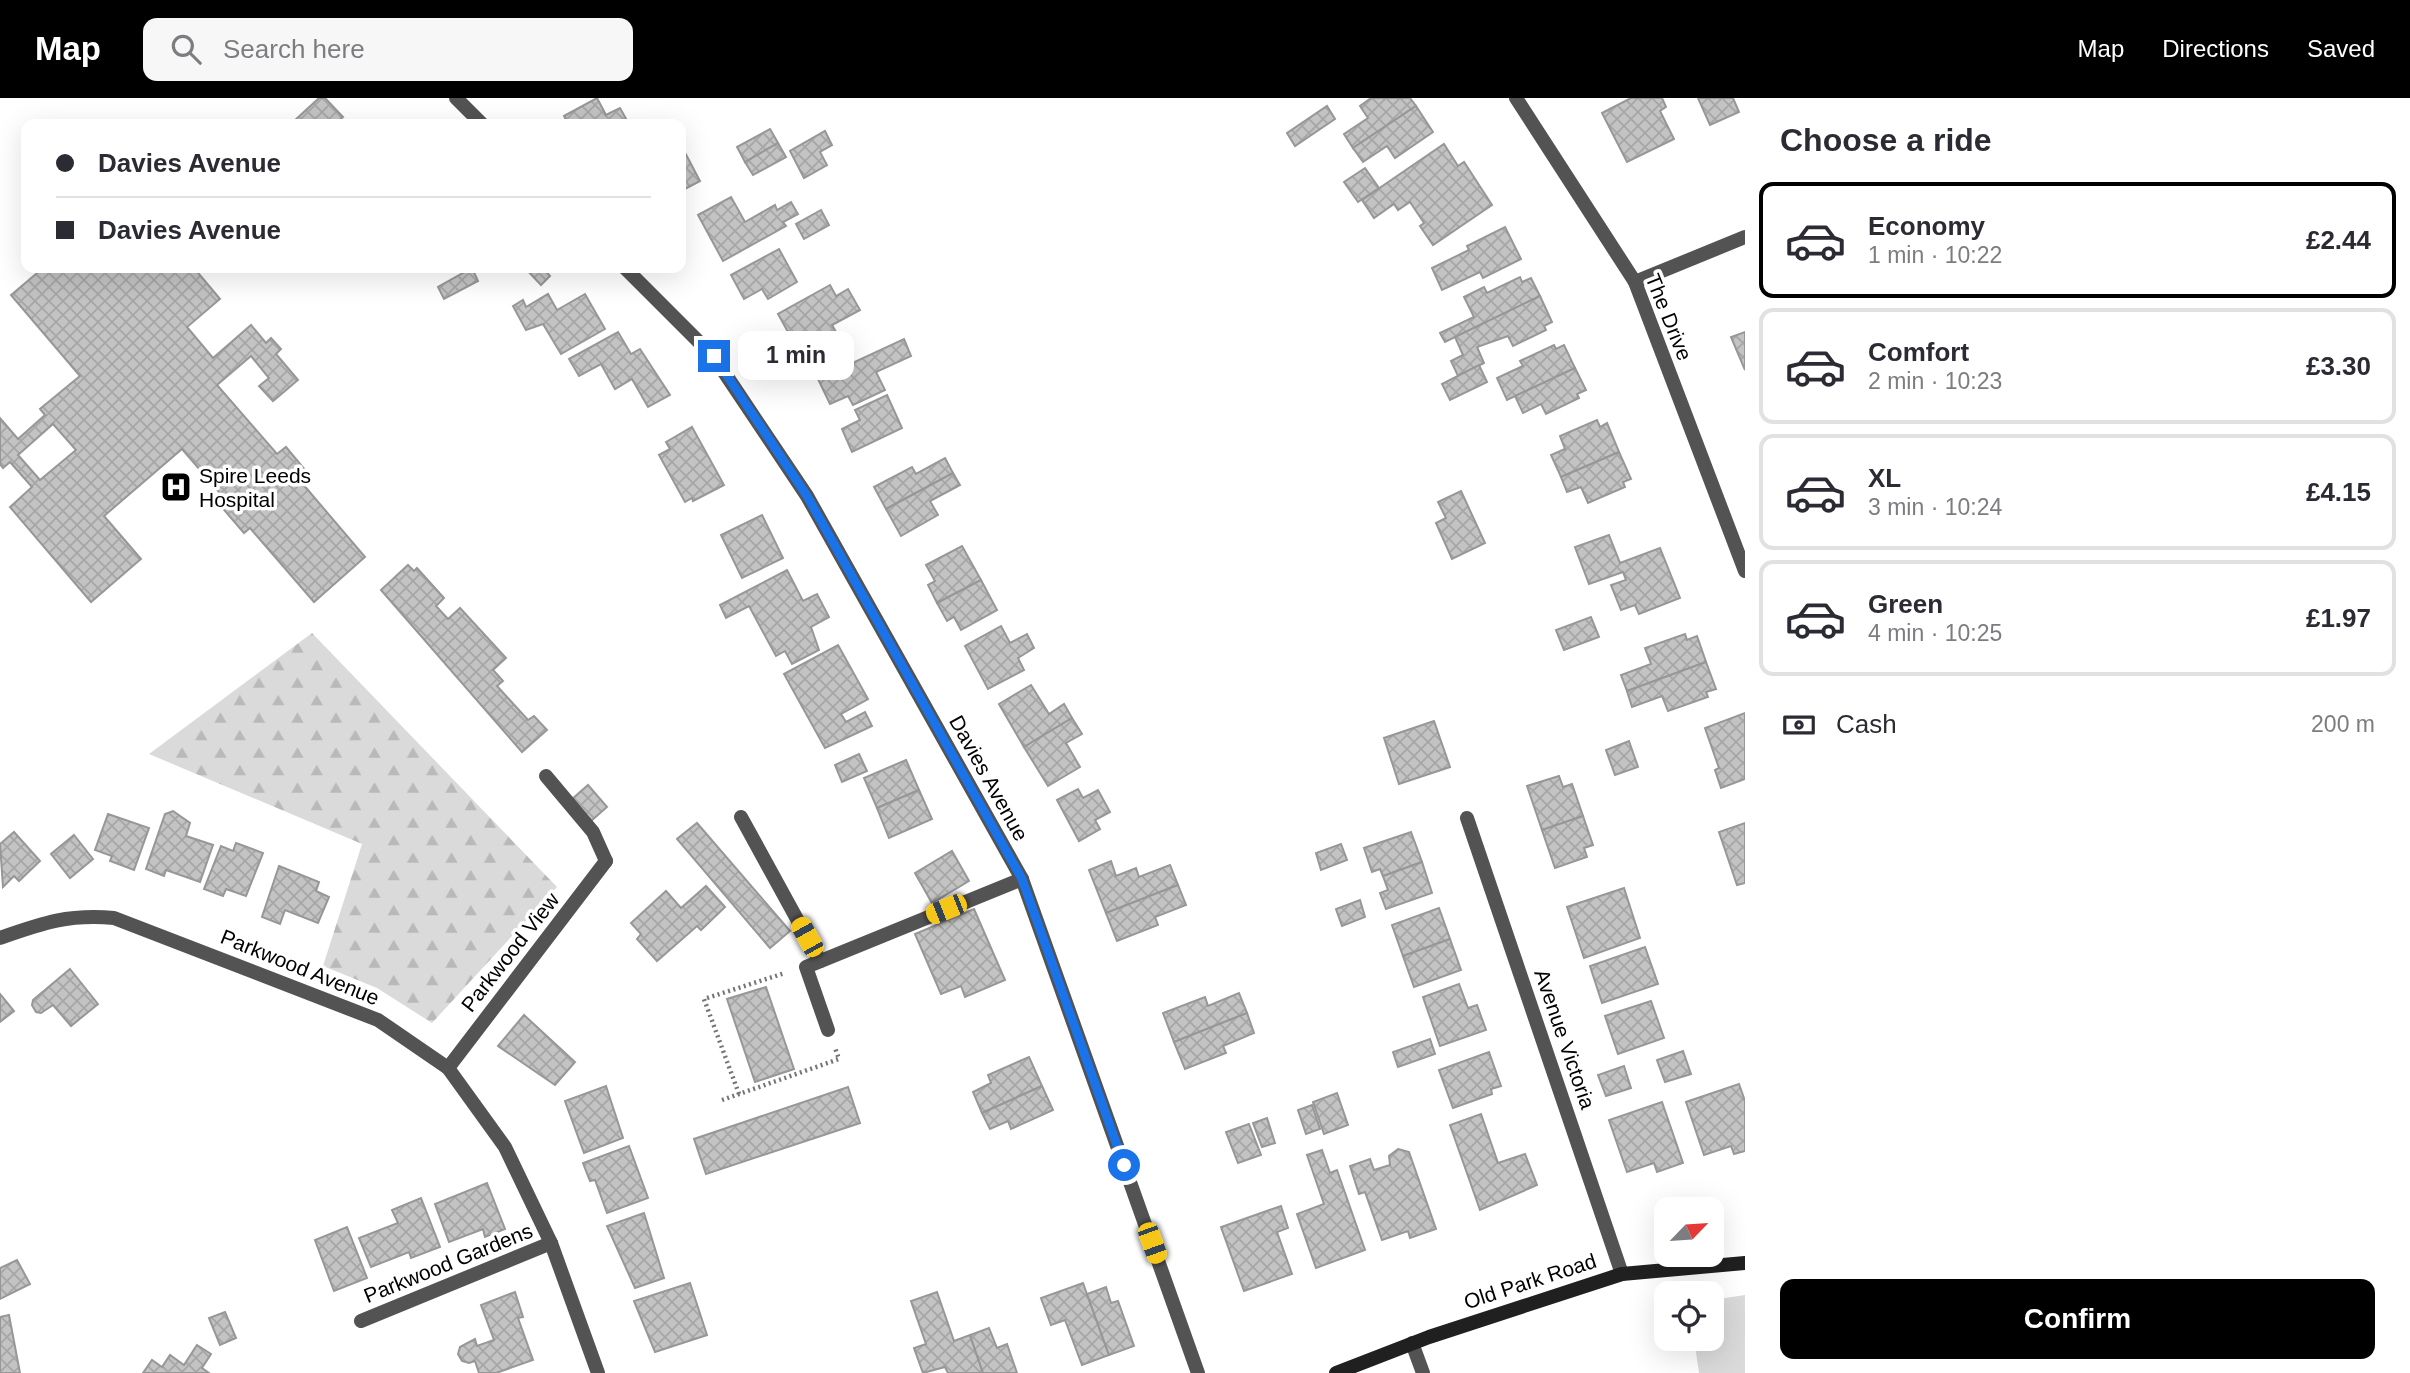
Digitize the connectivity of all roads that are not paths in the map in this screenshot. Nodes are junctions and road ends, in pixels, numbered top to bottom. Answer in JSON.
{"nodes":[{"id":1,"x":456,"y":98,"type":"edge"},
{"id":2,"x":1516,"y":98,"type":"edge"},
{"id":3,"x":477,"y":119,"type":"edge"},
{"id":4,"x":1745,"y":237,"type":"edge"},
{"id":5,"x":630,"y":273,"type":"edge"},
{"id":6,"x":1635,"y":282,"type":"junction"},
{"id":7,"x":1745,"y":571,"type":"edge"},
{"id":8,"x":546,"y":776,"type":"dead end"},
{"id":9,"x":741,"y":817,"type":"dead end"},
{"id":10,"x":1467,"y":818,"type":"dead end"},
{"id":11,"x":1022,"y":879,"type":"junction"},
{"id":12,"x":0,"y":938,"type":"edge"},
{"id":13,"x":821,"y":961,"type":"junction"},
{"id":14,"x":828,"y":1030,"type":"road end"},
{"id":15,"x":448,"y":1068,"type":"junction"},
{"id":16,"x":551,"y":1243,"type":"junction"},
{"id":17,"x":1745,"y":1264,"type":"edge"},
{"id":18,"x":1622,"y":1274,"type":"junction"},
{"id":19,"x":361,"y":1321,"type":"dead end"},
{"id":20,"x":1412,"y":1343,"type":"junction"},
{"id":21,"x":598,"y":1373,"type":"edge"},
{"id":22,"x":1198,"y":1373,"type":"edge"},
{"id":23,"x":1336,"y":1373,"type":"edge"},
{"id":24,"x":1423,"y":1373,"type":"edge"}],
"edges":[{"from":1,"to":3,"type":"street"},
{"from":2,"to":6,"type":"street","name":"The Drive"},
{"from":4,"to":6,"type":"street"},
{"from":5,"to":11,"type":"street","name":"Davies Avenue"},
{"from":6,"to":7,"type":"street","name":"The Drive"},
{"from":8,"to":15,"type":"street","name":"Parkwood View"},
{"from":9,"to":13,"type":"street"},
{"from":10,"to":18,"type":"street","name":"Avenue Victoria"},
{"from":11,"to":13,"type":"street"},
{"from":11,"to":22,"type":"street","name":"Davies Avenue"},
{"from":12,"to":15,"type":"street","name":"Parkwood Avenue"},
{"from":13,"to":14,"type":"street"},
{"from":15,"to":16,"type":"street","name":"Parkwood Avenue"},
{"from":16,"to":19,"type":"street","name":"Parkwood Gardens"},
{"from":16,"to":21,"type":"street","name":"Parkwood Avenue"},
{"from":17,"to":18,"type":"street","name":"Old Park Road"},
{"from":18,"to":20,"type":"street","name":"Old Park Road"},
{"from":20,"to":23,"type":"street","name":"Old Park Road"},
{"from":20,"to":24,"type":"street"}]}
